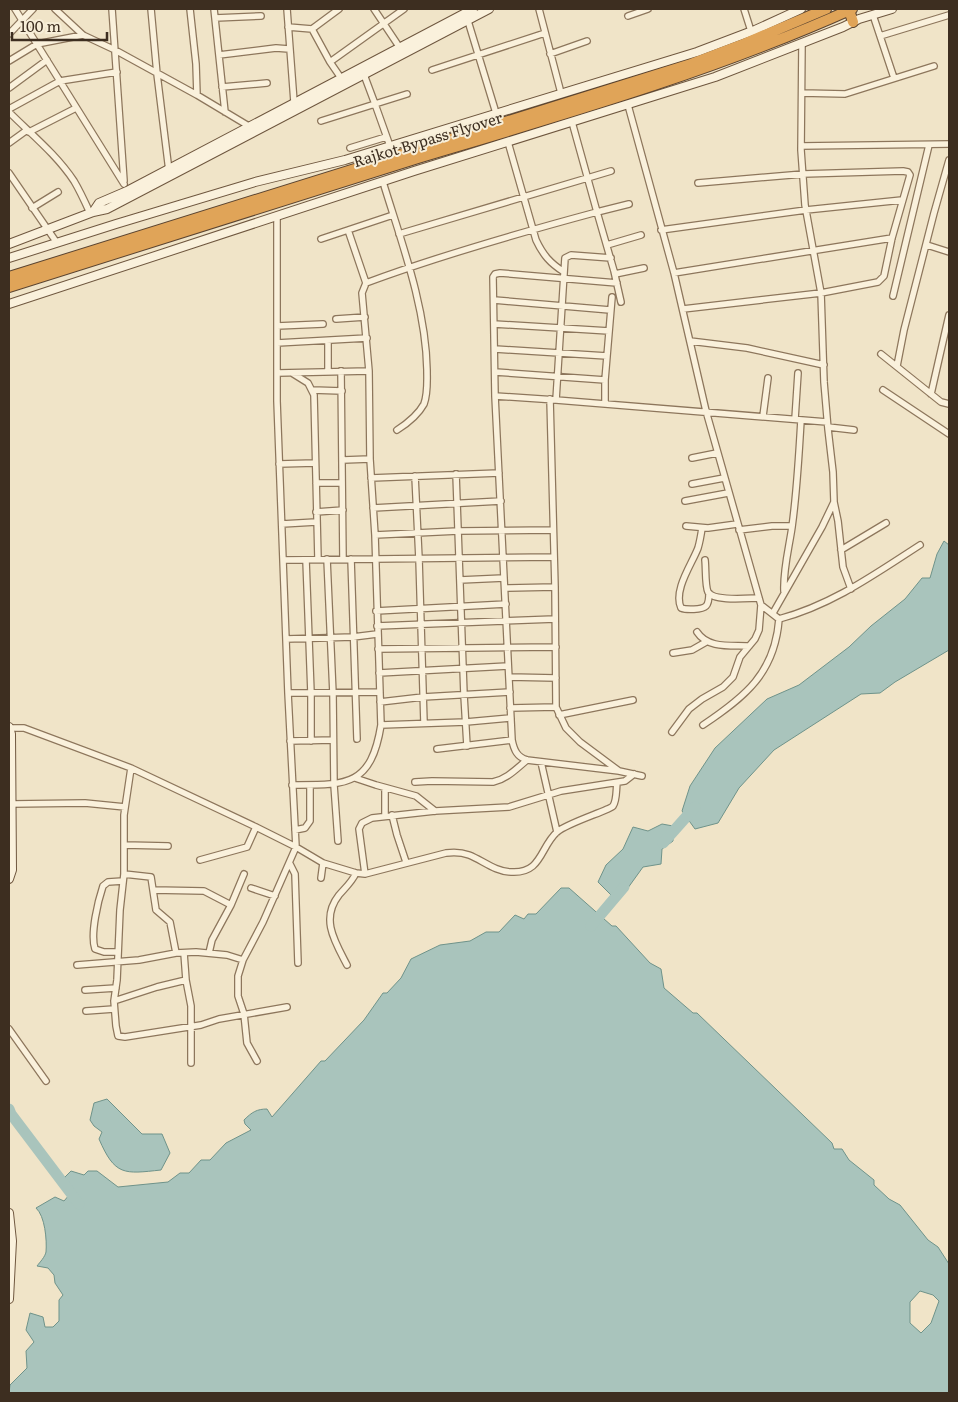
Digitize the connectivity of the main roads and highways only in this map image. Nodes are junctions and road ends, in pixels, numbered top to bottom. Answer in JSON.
{"nodes":[{"id":1,"x":820,"y":10,"type":"edge"},
{"id":2,"x":851,"y":10,"type":"edge"},
{"id":3,"x":853,"y":22,"type":"road end"},
{"id":4,"x":296,"y":192,"type":"junction"},
{"id":5,"x":9,"y":277,"type":"edge"},
{"id":6,"x":9,"y":287,"type":"edge"}],
"edges":[{"from":1,"to":4,"type":"highway","name":"Rajkot Bypass Flyover"},
{"from":2,"to":3,"type":"highway"},
{"from":2,"to":4,"type":"highway","name":"Rajkot Bypass Flyover"},
{"from":4,"to":5,"type":"highway","name":"Rajkot Bypass Flyover"},
{"from":4,"to":6,"type":"highway","name":"Rajkot Bypass Flyover"}]}
